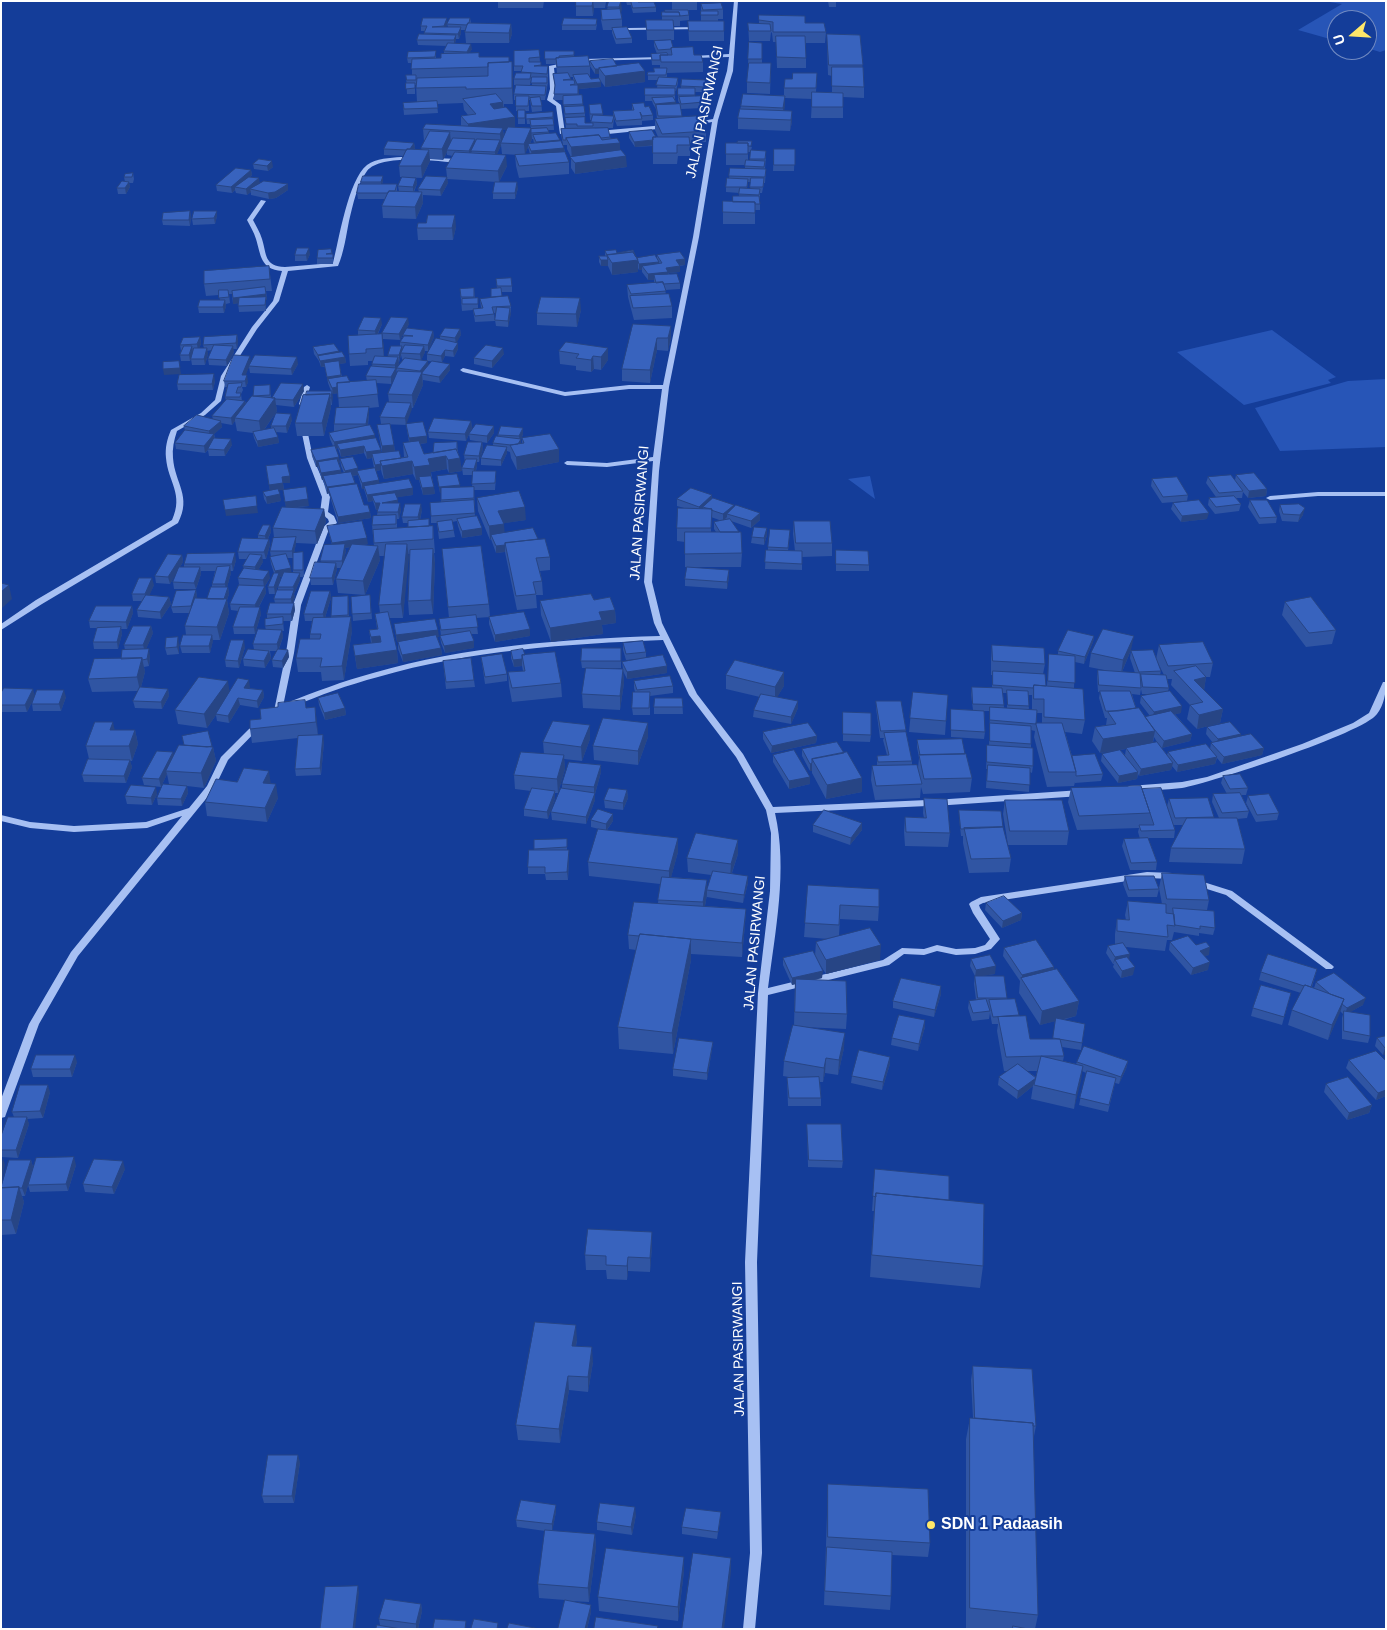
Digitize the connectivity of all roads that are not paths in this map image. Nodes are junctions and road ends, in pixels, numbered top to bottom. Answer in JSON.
{"nodes":[{"id":1,"x":736,"y":1,"type":"edge"},
{"id":2,"x":628,"y":28,"type":"edge"},
{"id":3,"x":706,"y":28,"type":"edge"},
{"id":4,"x":725,"y":28,"type":"edge"},
{"id":5,"x":735,"y":28,"type":"junction"},
{"id":6,"x":732,"y":55,"type":"junction"},
{"id":7,"x":683,"y":57,"type":"edge"},
{"id":8,"x":663,"y":58,"type":"edge"},
{"id":9,"x":714,"y":120,"type":"junction"},
{"id":10,"x":686,"y":125,"type":"edge"},
{"id":11,"x":670,"y":127,"type":"edge"},
{"id":12,"x":554,"y":133,"type":"edge"},
{"id":13,"x":589,"y":133,"type":"edge"},
{"id":14,"x":466,"y":161,"type":"edge"},
{"id":15,"x":263,"y":202,"type":"dead end"},
{"id":16,"x":285,"y":269,"type":"junction"},
{"id":17,"x":463,"y":370,"type":"dead end"},
{"id":18,"x":666,"y":386,"type":"junction"},
{"id":19,"x":307,"y":387,"type":"dead end"},
{"id":20,"x":300,"y":411,"type":"edge"},
{"id":21,"x":302,"y":420,"type":"edge"},
{"id":22,"x":656,"y":459,"type":"junction"},
{"id":23,"x":567,"y":463,"type":"dead end"},
{"id":24,"x":1386,"y":494,"type":"edge"},
{"id":25,"x":1270,"y":498,"type":"dead end"},
{"id":26,"x":1,"y":628,"type":"edge"},
{"id":27,"x":666,"y":638,"type":"junction"},
{"id":28,"x":1386,"y":684,"type":"edge"},
{"id":29,"x":278,"y":711,"type":"junction"},
{"id":30,"x":1121,"y":789,"type":"edge"},
{"id":31,"x":1095,"y":792,"type":"edge"},
{"id":32,"x":192,"y":810,"type":"junction"},
{"id":33,"x":770,"y":810,"type":"junction"},
{"id":34,"x":1,"y":818,"type":"edge"},
{"id":35,"x":1329,"y":967,"type":"dead end"},
{"id":36,"x":764,"y":993,"type":"junction"},
{"id":37,"x":1,"y":1114,"type":"edge"},
{"id":38,"x":749,"y":1629,"type":"edge"}],
"edges":[{"from":1,"to":5,"type":"street","name":"JALAN PASIRWANGI"},
{"from":2,"to":3,"type":"street"},
{"from":4,"to":5,"type":"street"},
{"from":5,"to":6,"type":"street","name":"JALAN PASIRWANGI"},
{"from":6,"to":7,"type":"street"},
{"from":6,"to":9,"type":"street","name":"JALAN PASIRWANGI"},
{"from":8,"to":12,"type":"street"},
{"from":9,"to":10,"type":"street"},
{"from":9,"to":18,"type":"street","name":"JALAN PASIRWANGI"},
{"from":11,"to":13,"type":"street"},
{"from":14,"to":16,"type":"street"},
{"from":15,"to":16,"type":"street"},
{"from":16,"to":26,"type":"street"},
{"from":17,"to":18,"type":"street"},
{"from":18,"to":22,"type":"street","name":"JALAN PASIRWANGI"},
{"from":19,"to":20,"type":"street"},
{"from":21,"to":29,"type":"street"},
{"from":22,"to":23,"type":"street"},
{"from":22,"to":27,"type":"street","name":"JALAN PASIRWANGI"},
{"from":24,"to":25,"type":"street"},
{"from":27,"to":29,"type":"street"},
{"from":27,"to":33,"type":"street","name":"JALAN PASIRWANGI"},
{"from":28,"to":30,"type":"street"},
{"from":29,"to":32,"type":"street"},
{"from":31,"to":33,"type":"street"},
{"from":32,"to":34,"type":"street"},
{"from":32,"to":37,"type":"street"},
{"from":33,"to":36,"type":"street","name":"JALAN PASIRWANGI"},
{"from":35,"to":36,"type":"street"},
{"from":36,"to":38,"type":"street","name":"JALAN PASIRWANGI"}]}
